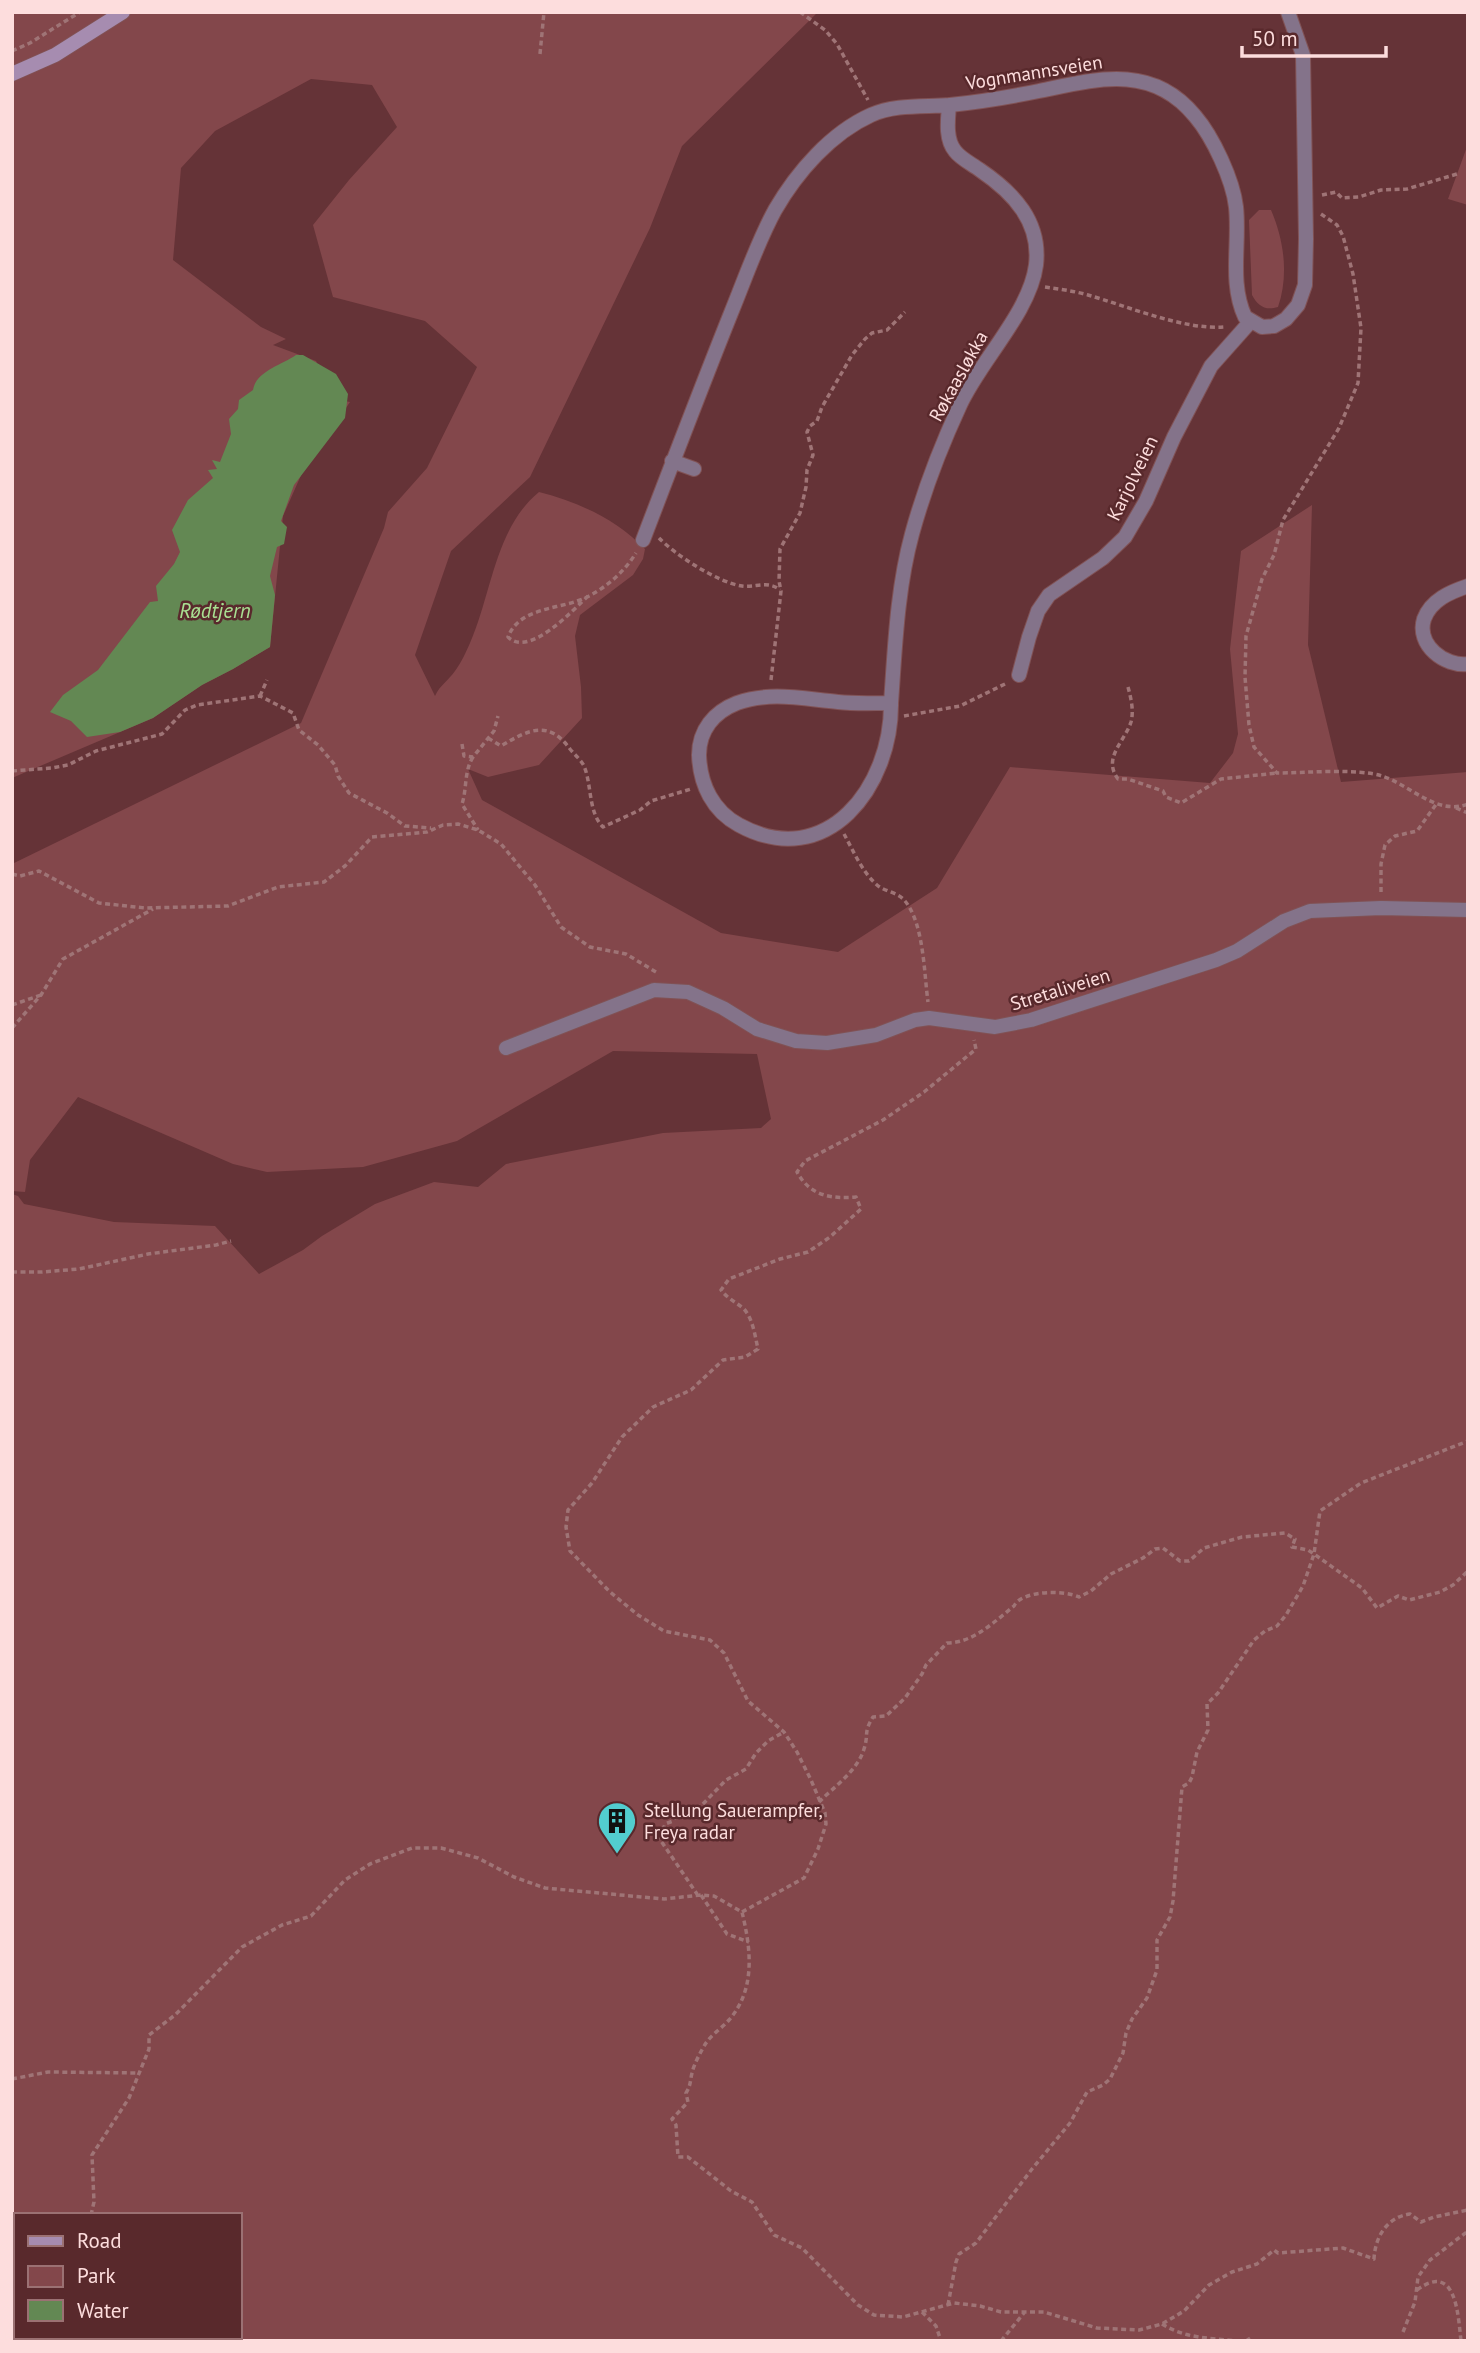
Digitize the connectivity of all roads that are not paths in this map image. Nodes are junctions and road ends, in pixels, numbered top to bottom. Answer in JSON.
{"nodes":[{"id":1,"x":122,"y":12,"type":"edge"},
{"id":2,"x":1288,"y":12,"type":"edge"},
{"id":3,"x":12,"y":74,"type":"edge"},
{"id":4,"x":949,"y":105,"type":"junction"},
{"id":5,"x":1248,"y":319,"type":"junction"},
{"id":6,"x":673,"y":461,"type":"junction"},
{"id":7,"x":694,"y":469,"type":"dead end"},
{"id":8,"x":646,"y":534,"type":"road end"},
{"id":9,"x":1468,"y":586,"type":"edge"},
{"id":10,"x":1468,"y":664,"type":"edge"},
{"id":11,"x":1019,"y":675,"type":"road end"},
{"id":12,"x":891,"y":710,"type":"junction"},
{"id":13,"x":1468,"y":909,"type":"edge"},
{"id":14,"x":506,"y":1048,"type":"dead end"}],
"edges":[{"from":1,"to":3,"type":"main road"},
{"from":2,"to":5,"type":"street"},
{"from":4,"to":5,"type":"street","name":"Vognmannsveien"},
{"from":4,"to":6,"type":"street","name":"Vognmannsveien"},
{"from":4,"to":12,"type":"street","name":"Røkaasløkka"},
{"from":5,"to":11,"type":"street","name":"Karjolveien"},
{"from":6,"to":7,"type":"street"},
{"from":6,"to":8,"type":"street","name":"Vognmannsveien"},
{"from":9,"to":10,"type":"street"},
{"from":12,"to":12,"type":"street","name":"Røkaasløkka"},
{"from":13,"to":14,"type":"street","name":"Stretaliveien"}]}
